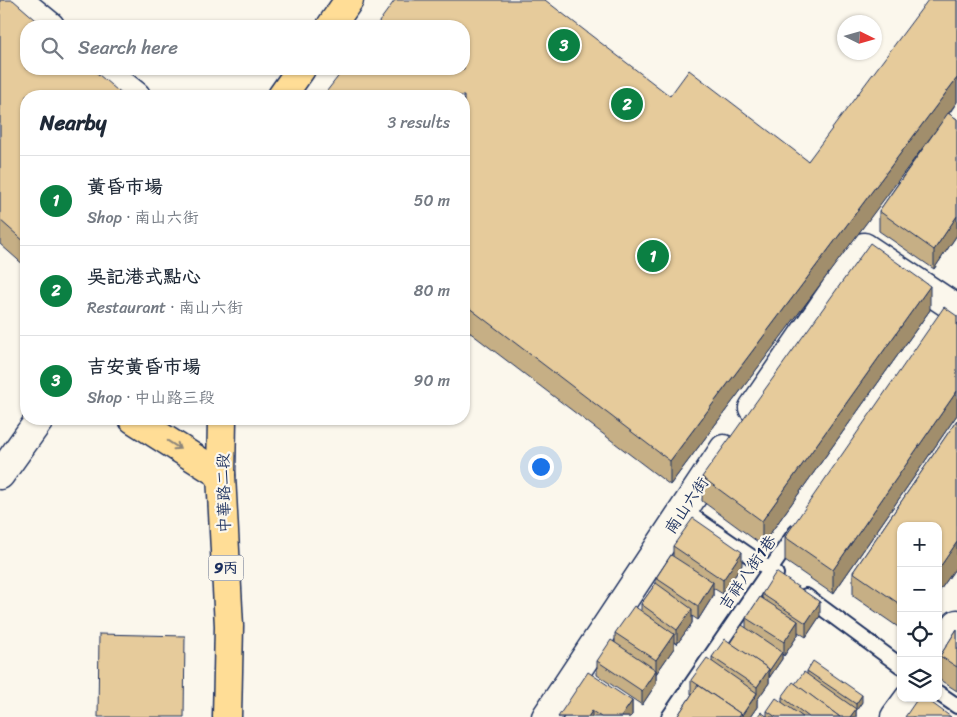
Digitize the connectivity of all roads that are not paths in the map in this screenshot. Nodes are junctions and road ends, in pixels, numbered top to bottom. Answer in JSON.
{"nodes":[{"id":1,"x":18,"y":0,"type":"edge"},
{"id":2,"x":349,"y":0,"type":"edge"},
{"id":3,"x":43,"y":20,"type":"edge"},
{"id":4,"x":335,"y":20,"type":"edge"},
{"id":5,"x":110,"y":75,"type":"edge"},
{"id":6,"x":297,"y":75,"type":"edge"},
{"id":7,"x":128,"y":90,"type":"edge"},
{"id":8,"x":286,"y":90,"type":"edge"},
{"id":9,"x":954,"y":307,"type":"edge"},
{"id":10,"x":36,"y":425,"type":"edge"},
{"id":11,"x":142,"y":425,"type":"edge"},
{"id":12,"x":222,"y":425,"type":"edge"},
{"id":13,"x":0,"y":475,"type":"edge"},
{"id":14,"x":221,"y":475,"type":"junction"},
{"id":15,"x":682,"y":509,"type":"junction"},
{"id":16,"x":803,"y":522,"type":"edge"},
{"id":17,"x":770,"y":570,"type":"junction"},
{"id":18,"x":957,"y":624,"type":"edge"},
{"id":19,"x":942,"y":648,"type":"edge"},
{"id":20,"x":897,"y":663,"type":"edge"},
{"id":21,"x":942,"y":696,"type":"edge"},
{"id":22,"x":906,"y":702,"type":"edge"},
{"id":23,"x":957,"y":706,"type":"edge"},
{"id":24,"x":227,"y":717,"type":"edge"},
{"id":25,"x":546,"y":717,"type":"edge"},
{"id":26,"x":669,"y":717,"type":"edge"},
{"id":27,"x":895,"y":717,"type":"edge"}],
"edges":[{"from":1,"to":3,"type":"street"},
{"from":2,"to":4,"type":"main road"},
{"from":5,"to":7,"type":"street"},
{"from":6,"to":8,"type":"main road"},
{"from":9,"to":15,"type":"street","name":"南山六街"},
{"from":10,"to":13,"type":"street"},
{"from":11,"to":14,"type":"main road","one_way":true},
{"from":12,"to":14,"type":"main road","name":"中華路二段","number":"9丙"},
{"from":14,"to":24,"type":"main road","name":"中華路二段","number":"9丙"},
{"from":15,"to":17,"type":"lane"},
{"from":15,"to":25,"type":"street","name":"南山六街"},
{"from":16,"to":17,"type":"lane","name":"吉祥八街1巷"},
{"from":17,"to":20,"type":"lane"},
{"from":17,"to":26,"type":"lane","name":"吉祥八街1巷"},
{"from":18,"to":19,"type":"street"},
{"from":21,"to":23,"type":"lane"},
{"from":22,"to":27,"type":"street"}]}
